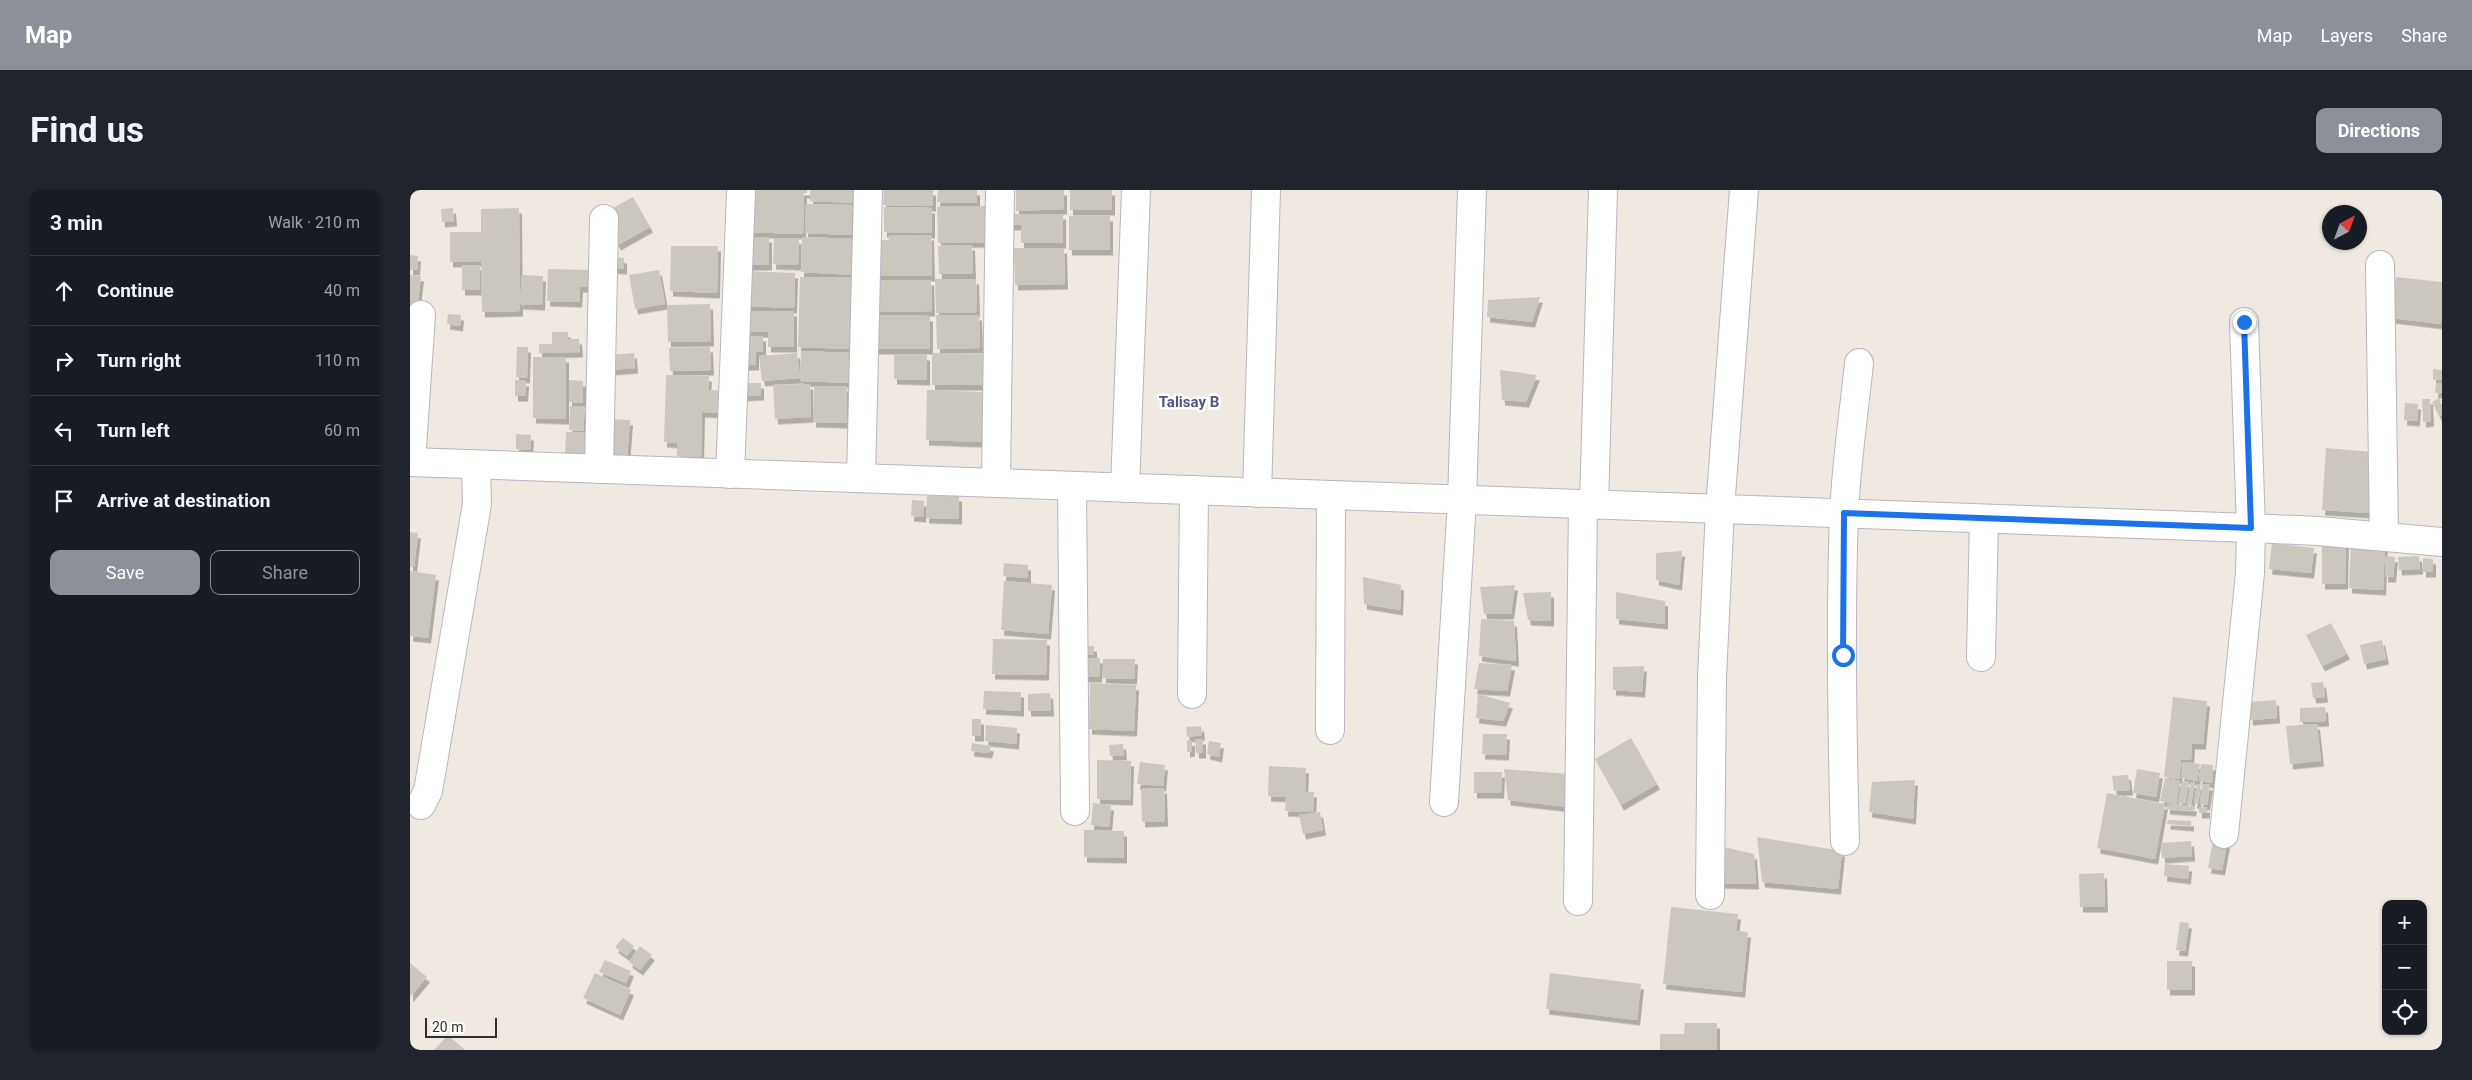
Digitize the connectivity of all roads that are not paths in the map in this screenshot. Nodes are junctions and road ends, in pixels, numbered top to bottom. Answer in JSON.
{"nodes":[{"id":1,"x":1000,"y":190,"type":"edge"},
{"id":2,"x":1136,"y":190,"type":"edge"},
{"id":3,"x":1266,"y":190,"type":"edge"},
{"id":4,"x":1472,"y":190,"type":"edge"},
{"id":5,"x":1603,"y":190,"type":"edge"},
{"id":6,"x":1744,"y":190,"type":"edge"},
{"id":7,"x":868,"y":191,"type":"edge"},
{"id":8,"x":742,"y":193,"type":"dead end"},
{"id":9,"x":604,"y":219,"type":"dead end"},
{"id":10,"x":2380,"y":265,"type":"dead end"},
{"id":11,"x":421,"y":315,"type":"dead end"},
{"id":12,"x":2244,"y":322,"type":"dead end"},
{"id":13,"x":1859,"y":363,"type":"dead end"},
{"id":14,"x":411,"y":462,"type":"edge"},
{"id":15,"x":476,"y":465,"type":"junction"},
{"id":16,"x":599,"y":469,"type":"junction"},
{"id":17,"x":730,"y":474,"type":"junction"},
{"id":18,"x":861,"y":478,"type":"junction"},
{"id":19,"x":996,"y":483,"type":"junction"},
{"id":20,"x":1072,"y":486,"type":"junction"},
{"id":21,"x":1125,"y":488,"type":"junction"},
{"id":22,"x":1194,"y":490,"type":"junction"},
{"id":23,"x":1256,"y":492,"type":"junction"},
{"id":24,"x":1331,"y":495,"type":"junction"},
{"id":25,"x":1462,"y":500,"type":"junction"},
{"id":26,"x":1589,"y":504,"type":"junction"},
{"id":27,"x":1720,"y":509,"type":"junction"},
{"id":28,"x":1844,"y":513,"type":"junction"},
{"id":29,"x":1984,"y":519,"type":"junction"},
{"id":30,"x":2251,"y":528,"type":"junction"},
{"id":31,"x":2384,"y":536,"type":"junction"},
{"id":32,"x":2442,"y":542,"type":"edge"},
{"id":33,"x":1981,"y":657,"type":"dead end"},
{"id":34,"x":1192,"y":694,"type":"dead end"},
{"id":35,"x":1330,"y":730,"type":"dead end"},
{"id":36,"x":1444,"y":802,"type":"dead end"},
{"id":37,"x":421,"y":805,"type":"dead end"},
{"id":38,"x":1075,"y":811,"type":"dead end"},
{"id":39,"x":2224,"y":834,"type":"dead end"},
{"id":40,"x":1845,"y":841,"type":"dead end"},
{"id":41,"x":1710,"y":896,"type":"dead end"},
{"id":42,"x":1578,"y":900,"type":"dead end"}],
"edges":[{"from":1,"to":19,"type":"street"},
{"from":2,"to":21,"type":"street"},
{"from":3,"to":23,"type":"street"},
{"from":4,"to":25,"type":"street"},
{"from":5,"to":26,"type":"street"},
{"from":6,"to":27,"type":"street"},
{"from":7,"to":18,"type":"street"},
{"from":8,"to":17,"type":"street"},
{"from":9,"to":16,"type":"street"},
{"from":10,"to":31,"type":"street"},
{"from":11,"to":14,"type":"street"},
{"from":12,"to":30,"type":"street"},
{"from":13,"to":28,"type":"street"},
{"from":14,"to":15,"type":"street"},
{"from":15,"to":16,"type":"street"},
{"from":15,"to":37,"type":"street"},
{"from":16,"to":17,"type":"street"},
{"from":17,"to":18,"type":"street"},
{"from":18,"to":19,"type":"street"},
{"from":19,"to":20,"type":"street"},
{"from":20,"to":21,"type":"street"},
{"from":20,"to":38,"type":"street"},
{"from":21,"to":22,"type":"street"},
{"from":22,"to":23,"type":"street"},
{"from":22,"to":34,"type":"street"},
{"from":23,"to":24,"type":"street"},
{"from":24,"to":25,"type":"street"},
{"from":24,"to":35,"type":"street"},
{"from":25,"to":26,"type":"street"},
{"from":25,"to":36,"type":"street"},
{"from":26,"to":27,"type":"street"},
{"from":26,"to":42,"type":"street"},
{"from":27,"to":28,"type":"street"},
{"from":27,"to":41,"type":"street"},
{"from":28,"to":29,"type":"street"},
{"from":28,"to":40,"type":"street"},
{"from":29,"to":30,"type":"street"},
{"from":29,"to":33,"type":"street"},
{"from":30,"to":31,"type":"street"},
{"from":30,"to":39,"type":"street"},
{"from":31,"to":32,"type":"street"}]}
